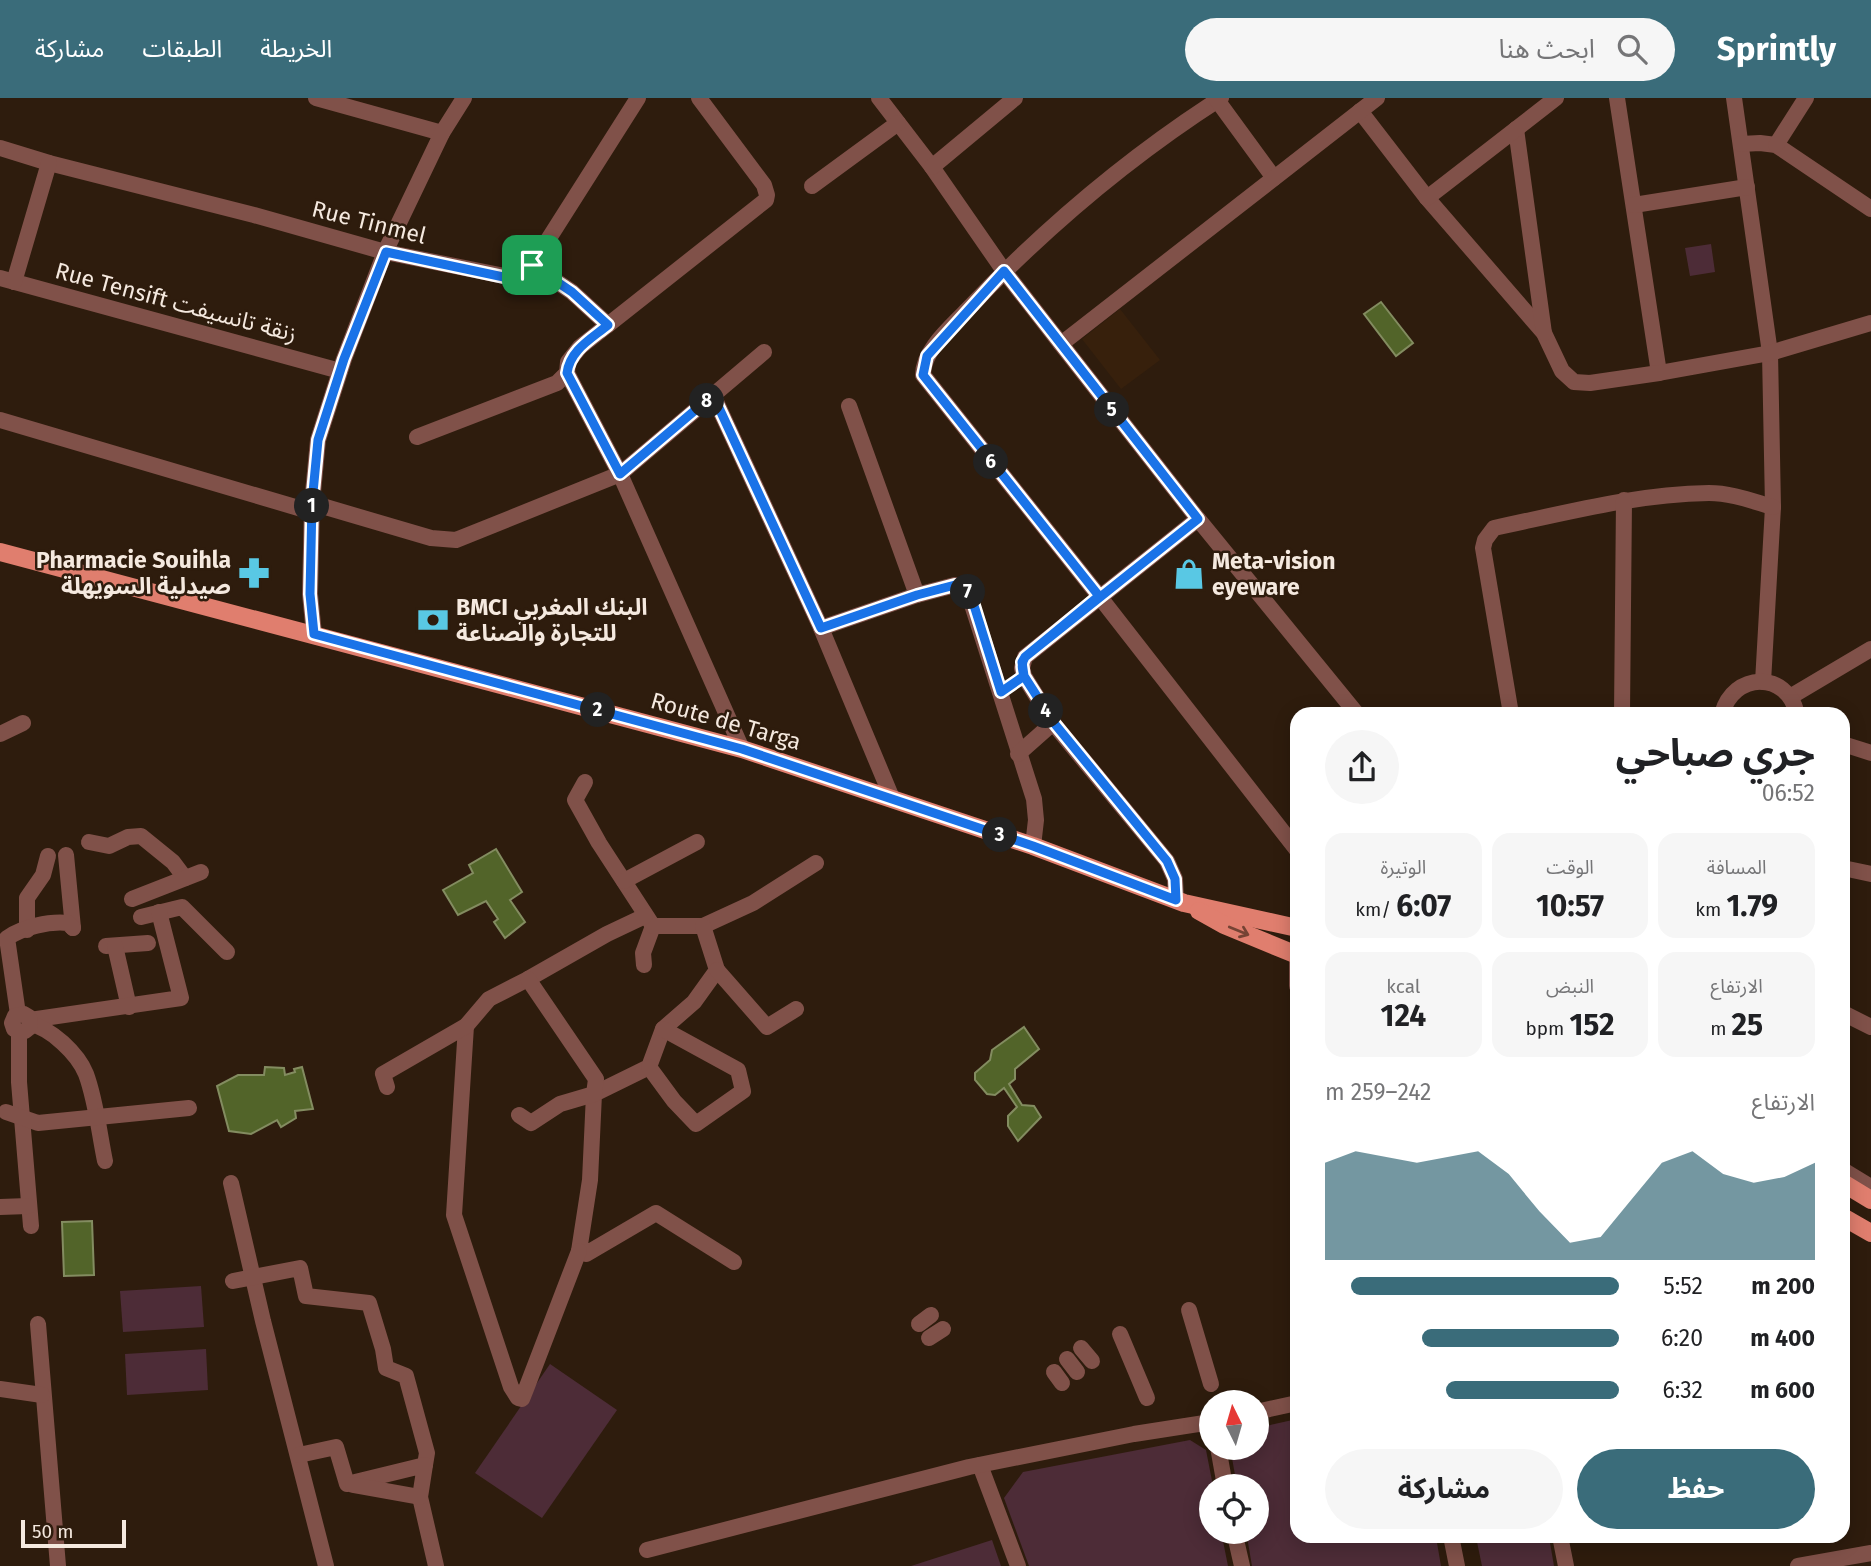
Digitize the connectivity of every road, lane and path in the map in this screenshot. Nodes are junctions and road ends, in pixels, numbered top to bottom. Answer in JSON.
{"nodes":[{"id":1,"x":316,"y":98,"type":"edge"},
{"id":2,"x":464,"y":98,"type":"edge"},
{"id":3,"x":638,"y":98,"type":"edge"},
{"id":4,"x":699,"y":98,"type":"edge"},
{"id":5,"x":879,"y":98,"type":"edge"},
{"id":6,"x":1015,"y":98,"type":"edge"},
{"id":7,"x":1377,"y":98,"type":"edge"},
{"id":8,"x":1556,"y":98,"type":"edge"},
{"id":9,"x":1617,"y":98,"type":"edge"},
{"id":10,"x":1734,"y":98,"type":"edge"},
{"id":11,"x":1806,"y":98,"type":"edge"},
{"id":12,"x":1219,"y":99,"type":"edge"},
{"id":13,"x":1360,"y":111,"type":"junction"},
{"id":14,"x":898,"y":123,"type":"junction"},
{"id":15,"x":1516,"y":129,"type":"junction"},
{"id":16,"x":442,"y":133,"type":"junction"},
{"id":17,"x":1741,"y":144,"type":"junction"},
{"id":18,"x":1776,"y":145,"type":"junction"},
{"id":19,"x":0,"y":148,"type":"edge"},
{"id":20,"x":49,"y":163,"type":"junction"},
{"id":21,"x":932,"y":167,"type":"junction"},
{"id":22,"x":1274,"y":178,"type":"junction"},
{"id":23,"x":812,"y":186,"type":"dead end"},
{"id":24,"x":1747,"y":187,"type":"junction"},
{"id":25,"x":1427,"y":198,"type":"junction"},
{"id":26,"x":1634,"y":205,"type":"junction"},
{"id":27,"x":1871,"y":209,"type":"edge"},
{"id":28,"x":386,"y":252,"type":"junction"},
{"id":29,"x":532,"y":265,"type":"junction"},
{"id":30,"x":1004,"y":271,"type":"junction"},
{"id":31,"x":7,"y":280,"type":"edge"},
{"id":32,"x":1871,"y":323,"type":"edge"},
{"id":33,"x":608,"y":325,"type":"junction"},
{"id":34,"x":1544,"y":333,"type":"junction"},
{"id":35,"x":1061,"y":344,"type":"junction"},
{"id":36,"x":764,"y":352,"type":"dead end"},
{"id":37,"x":1770,"y":353,"type":"junction"},
{"id":38,"x":340,"y":371,"type":"junction"},
{"id":39,"x":567,"y":373,"type":"junction"},
{"id":40,"x":1659,"y":373,"type":"junction"},
{"id":41,"x":713,"y":395,"type":"junction"},
{"id":42,"x":849,"y":406,"type":"dead end"},
{"id":43,"x":0,"y":420,"type":"edge"},
{"id":44,"x":417,"y":437,"type":"dead end"},
{"id":45,"x":620,"y":474,"type":"junction"},
{"id":46,"x":1623,"y":500,"type":"junction"},
{"id":47,"x":312,"y":507,"type":"junction"},
{"id":48,"x":1773,"y":507,"type":"junction"},
{"id":49,"x":1198,"y":519,"type":"junction"},
{"id":50,"x":0,"y":552,"type":"edge"},
{"id":51,"x":917,"y":595,"type":"junction"},
{"id":52,"x":1099,"y":596,"type":"junction"},
{"id":53,"x":821,"y":628,"type":"junction"},
{"id":54,"x":314,"y":634,"type":"junction"},
{"id":55,"x":1871,"y":649,"type":"edge"},
{"id":56,"x":1024,"y":676,"type":"junction"},
{"id":57,"x":1763,"y":682,"type":"junction"},
{"id":58,"x":1001,"y":692,"type":"junction"},
{"id":59,"x":1790,"y":697,"type":"junction"},
{"id":60,"x":1351,"y":707,"type":"edge"},
{"id":61,"x":1510,"y":707,"type":"edge"},
{"id":62,"x":1622,"y":707,"type":"edge"},
{"id":63,"x":1725,"y":707,"type":"edge"},
{"id":64,"x":1794,"y":707,"type":"edge"},
{"id":65,"x":23,"y":723,"type":"dead end"},
{"id":66,"x":1054,"y":723,"type":"junction"},
{"id":67,"x":0,"y":734,"type":"edge"},
{"id":68,"x":1850,"y":746,"type":"edge"},
{"id":69,"x":742,"y":749,"type":"junction"},
{"id":70,"x":1871,"y":753,"type":"edge"},
{"id":71,"x":1018,"y":754,"type":"junction"},
{"id":72,"x":585,"y":782,"type":"dead end"},
{"id":73,"x":892,"y":798,"type":"junction"},
{"id":74,"x":1290,"y":841,"type":"edge"},
{"id":75,"x":89,"y":842,"type":"dead end"},
{"id":76,"x":697,"y":842,"type":"dead end"},
{"id":77,"x":1033,"y":846,"type":"junction"},
{"id":78,"x":66,"y":855,"type":"dead end"},
{"id":79,"x":48,"y":856,"type":"dead end"},
{"id":80,"x":816,"y":863,"type":"dead end"},
{"id":81,"x":1850,"y":870,"type":"edge"},
{"id":82,"x":201,"y":872,"type":"dead end"},
{"id":83,"x":1871,"y":874,"type":"edge"},
{"id":84,"x":185,"y":878,"type":"junction"},
{"id":85,"x":624,"y":881,"type":"junction"},
{"id":86,"x":132,"y":899,"type":"dead end"},
{"id":87,"x":1180,"y":902,"type":"junction"},
{"id":88,"x":159,"y":912,"type":"junction"},
{"id":89,"x":141,"y":917,"type":"dead end"},
{"id":90,"x":649,"y":921,"type":"junction"},
{"id":91,"x":703,"y":926,"type":"junction"},
{"id":92,"x":1290,"y":926,"type":"edge"},
{"id":93,"x":27,"y":930,"type":"junction"},
{"id":94,"x":148,"y":943,"type":"dead end"},
{"id":95,"x":227,"y":952,"type":"dead end"},
{"id":96,"x":1290,"y":953,"type":"edge"},
{"id":97,"x":644,"y":965,"type":"dead end"},
{"id":98,"x":718,"y":970,"type":"junction"},
{"id":99,"x":528,"y":979,"type":"junction"},
{"id":100,"x":129,"y":1007,"type":"junction"},
{"id":101,"x":796,"y":1009,"type":"dead end"},
{"id":102,"x":1850,"y":1016,"type":"edge"},
{"id":103,"x":24,"y":1023,"type":"junction"},
{"id":104,"x":466,"y":1026,"type":"junction"},
{"id":105,"x":1871,"y":1027,"type":"edge"},
{"id":106,"x":663,"y":1029,"type":"junction"},
{"id":107,"x":649,"y":1067,"type":"junction"},
{"id":108,"x":387,"y":1087,"type":"dead end"},
{"id":109,"x":594,"y":1094,"type":"junction"},
{"id":110,"x":189,"y":1108,"type":"dead end"},
{"id":111,"x":9,"y":1115,"type":"edge"},
{"id":112,"x":519,"y":1115,"type":"dead end"},
{"id":113,"x":96,"y":1117,"type":"junction"},
{"id":114,"x":105,"y":1161,"type":"dead end"},
{"id":115,"x":1850,"y":1174,"type":"edge"},
{"id":116,"x":231,"y":1183,"type":"dead end"},
{"id":117,"x":1850,"y":1187,"type":"edge"},
{"id":118,"x":1871,"y":1187,"type":"edge"},
{"id":119,"x":1871,"y":1200,"type":"edge"},
{"id":120,"x":28,"y":1206,"type":"junction"},
{"id":121,"x":0,"y":1208,"type":"edge"},
{"id":122,"x":1850,"y":1221,"type":"edge"},
{"id":123,"x":31,"y":1226,"type":"dead end"},
{"id":124,"x":1871,"y":1233,"type":"edge"},
{"id":125,"x":579,"y":1251,"type":"junction"},
{"id":126,"x":734,"y":1262,"type":"dead end"},
{"id":127,"x":253,"y":1278,"type":"junction"},
{"id":128,"x":233,"y":1280,"type":"dead end"},
{"id":129,"x":1189,"y":1310,"type":"dead end"},
{"id":130,"x":38,"y":1324,"type":"dead end"},
{"id":131,"x":1120,"y":1334,"type":"dead end"},
{"id":132,"x":1211,"y":1384,"type":"dead end"},
{"id":133,"x":0,"y":1389,"type":"edge"},
{"id":134,"x":42,"y":1395,"type":"junction"},
{"id":135,"x":1147,"y":1398,"type":"dead end"},
{"id":136,"x":1290,"y":1405,"type":"edge"},
{"id":137,"x":1269,"y":1409,"type":"edge"},
{"id":138,"x":1199,"y":1424,"type":"edge"},
{"id":139,"x":299,"y":1455,"type":"junction"},
{"id":140,"x":425,"y":1465,"type":"junction"},
{"id":141,"x":980,"y":1465,"type":"junction"},
{"id":142,"x":347,"y":1484,"type":"junction"},
{"id":143,"x":420,"y":1497,"type":"junction"},
{"id":144,"x":1452,"y":1543,"type":"edge"},
{"id":145,"x":1561,"y":1543,"type":"edge"},
{"id":146,"x":1237,"y":1544,"type":"edge"},
{"id":147,"x":647,"y":1550,"type":"dead end"},
{"id":148,"x":1871,"y":1553,"type":"edge"},
{"id":149,"x":1839,"y":1563,"type":"edge"},
{"id":150,"x":58,"y":1566,"type":"edge"},
{"id":151,"x":326,"y":1566,"type":"edge"},
{"id":152,"x":436,"y":1566,"type":"edge"},
{"id":153,"x":1018,"y":1566,"type":"edge"},
{"id":154,"x":1242,"y":1566,"type":"edge"},
{"id":155,"x":1457,"y":1566,"type":"edge"},
{"id":156,"x":1566,"y":1566,"type":"edge"},
{"id":157,"x":1798,"y":1566,"type":"edge"}],
"edges":[{"from":1,"to":16,"type":"street"},
{"from":2,"to":16,"type":"street"},
{"from":3,"to":29,"type":"street"},
{"from":4,"to":33,"type":"street"},
{"from":5,"to":14,"type":"street"},
{"from":6,"to":21,"type":"street"},
{"from":7,"to":13,"type":"street"},
{"from":8,"to":15,"type":"street"},
{"from":9,"to":26,"type":"street"},
{"from":10,"to":17,"type":"street"},
{"from":11,"to":18,"type":"street"},
{"from":12,"to":22,"type":"street"},
{"from":12,"to":30,"type":"street"},
{"from":13,"to":22,"type":"street"},
{"from":13,"to":25,"type":"street"},
{"from":14,"to":21,"type":"street"},
{"from":14,"to":23,"type":"street"},
{"from":15,"to":25,"type":"street"},
{"from":15,"to":34,"type":"street"},
{"from":16,"to":28,"type":"street"},
{"from":17,"to":18,"type":"street"},
{"from":17,"to":24,"type":"street"},
{"from":18,"to":27,"type":"street"},
{"from":19,"to":20,"type":"street","name":"Rue Tinmel"},
{"from":20,"to":28,"type":"street","name":"Rue Tinmel"},
{"from":20,"to":31,"type":"street"},
{"from":21,"to":30,"type":"street"},
{"from":22,"to":35,"type":"street"},
{"from":24,"to":26,"type":"street"},
{"from":24,"to":37,"type":"street"},
{"from":25,"to":34,"type":"street"},
{"from":26,"to":40,"type":"street"},
{"from":28,"to":29,"type":"street","name":"Rue Tinmel"},
{"from":28,"to":38,"type":"street"},
{"from":29,"to":33,"type":"street"},
{"from":30,"to":35,"type":"street"},
{"from":30,"to":52,"type":"street"},
{"from":31,"to":38,"type":"street","name":"Rue Tensift زنقة تانسيفت"},
{"from":32,"to":37,"type":"street"},
{"from":33,"to":39,"type":"street"},
{"from":34,"to":40,"type":"street"},
{"from":35,"to":49,"type":"street"},
{"from":36,"to":41,"type":"street"},
{"from":37,"to":40,"type":"street"},
{"from":37,"to":48,"type":"street"},
{"from":38,"to":47,"type":"street"},
{"from":39,"to":44,"type":"street"},
{"from":39,"to":45,"type":"street"},
{"from":41,"to":45,"type":"street"},
{"from":41,"to":53,"type":"street"},
{"from":42,"to":51,"type":"street"},
{"from":43,"to":47,"type":"street"},
{"from":45,"to":47,"type":"street"},
{"from":45,"to":69,"type":"street"},
{"from":46,"to":48,"type":"street"},
{"from":46,"to":61,"type":"street"},
{"from":46,"to":62,"type":"street"},
{"from":47,"to":54,"type":"street"},
{"from":48,"to":57,"type":"street"},
{"from":49,"to":52,"type":"street"},
{"from":49,"to":60,"type":"street"},
{"from":50,"to":54,"type":"main road","name":"Route de Targa"},
{"from":51,"to":53,"type":"street"},
{"from":51,"to":58,"type":"street"},
{"from":52,"to":56,"type":"street"},
{"from":52,"to":74,"type":"street"},
{"from":53,"to":73,"type":"street"},
{"from":54,"to":69,"type":"main road","name":"Route de Targa"},
{"from":55,"to":59,"type":"street"},
{"from":56,"to":58,"type":"street"},
{"from":56,"to":66,"type":"street"},
{"from":57,"to":59,"type":"street"},
{"from":57,"to":63,"type":"street"},
{"from":58,"to":71,"type":"street"},
{"from":59,"to":64,"type":"street"},
{"from":65,"to":67,"type":"street"},
{"from":66,"to":71,"type":"street"},
{"from":66,"to":87,"type":"street"},
{"from":68,"to":70,"type":"street"},
{"from":69,"to":73,"type":"main road","name":"Route de Targa"},
{"from":71,"to":77,"type":"street"},
{"from":72,"to":85,"type":"street"},
{"from":73,"to":77,"type":"main road","name":"Route de Targa"},
{"from":75,"to":84,"type":"street"},
{"from":76,"to":85,"type":"street"},
{"from":77,"to":87,"type":"main road","name":"Route de Targa"},
{"from":78,"to":93,"type":"street"},
{"from":79,"to":93,"type":"street"},
{"from":80,"to":91,"type":"street"},
{"from":81,"to":83,"type":"street"},
{"from":82,"to":84,"type":"street"},
{"from":84,"to":86,"type":"street"},
{"from":85,"to":90,"type":"street"},
{"from":87,"to":92,"type":"main road","name":"Route de Targa"},
{"from":87,"to":96,"type":"main road","name":"Route de Targa","one_way":true},
{"from":88,"to":89,"type":"street"},
{"from":88,"to":95,"type":"street"},
{"from":88,"to":100,"type":"street"},
{"from":90,"to":91,"type":"street"},
{"from":90,"to":97,"type":"street"},
{"from":90,"to":99,"type":"street"},
{"from":91,"to":98,"type":"street"},
{"from":93,"to":103,"type":"street"},
{"from":94,"to":100,"type":"street"},
{"from":98,"to":101,"type":"street"},
{"from":98,"to":106,"type":"street"},
{"from":99,"to":104,"type":"street"},
{"from":99,"to":109,"type":"street"},
{"from":100,"to":103,"type":"street"},
{"from":102,"to":105,"type":"street"},
{"from":103,"to":111,"type":"street"},
{"from":103,"to":113,"type":"street"},
{"from":104,"to":108,"type":"street"},
{"from":104,"to":125,"type":"street"},
{"from":106,"to":107,"type":"street"},
{"from":106,"to":107,"type":"street"},
{"from":107,"to":109,"type":"street"},
{"from":109,"to":112,"type":"street"},
{"from":109,"to":125,"type":"street"},
{"from":110,"to":113,"type":"street"},
{"from":111,"to":113,"type":"street"},
{"from":111,"to":120,"type":"street"},
{"from":113,"to":114,"type":"street"},
{"from":115,"to":118,"type":"street"},
{"from":116,"to":127,"type":"street"},
{"from":117,"to":119,"type":"main road"},
{"from":120,"to":121,"type":"street"},
{"from":120,"to":123,"type":"street"},
{"from":122,"to":124,"type":"main road"},
{"from":125,"to":126,"type":"street"},
{"from":127,"to":128,"type":"street"},
{"from":127,"to":139,"type":"street"},
{"from":127,"to":140,"type":"street"},
{"from":129,"to":132,"type":"street"},
{"from":130,"to":134,"type":"street"},
{"from":131,"to":135,"type":"street"},
{"from":133,"to":134,"type":"street"},
{"from":134,"to":150,"type":"street"},
{"from":136,"to":137,"type":"street"},
{"from":138,"to":141,"type":"street"},
{"from":139,"to":142,"type":"street"},
{"from":139,"to":151,"type":"street"},
{"from":140,"to":142,"type":"street"},
{"from":140,"to":143,"type":"street"},
{"from":141,"to":147,"type":"street"},
{"from":141,"to":153,"type":"street"},
{"from":142,"to":143,"type":"street"},
{"from":143,"to":152,"type":"street"},
{"from":144,"to":155,"type":"street"},
{"from":145,"to":156,"type":"street"},
{"from":146,"to":154,"type":"street"},
{"from":148,"to":149,"type":"street"},
{"from":149,"to":157,"type":"street"}]}
